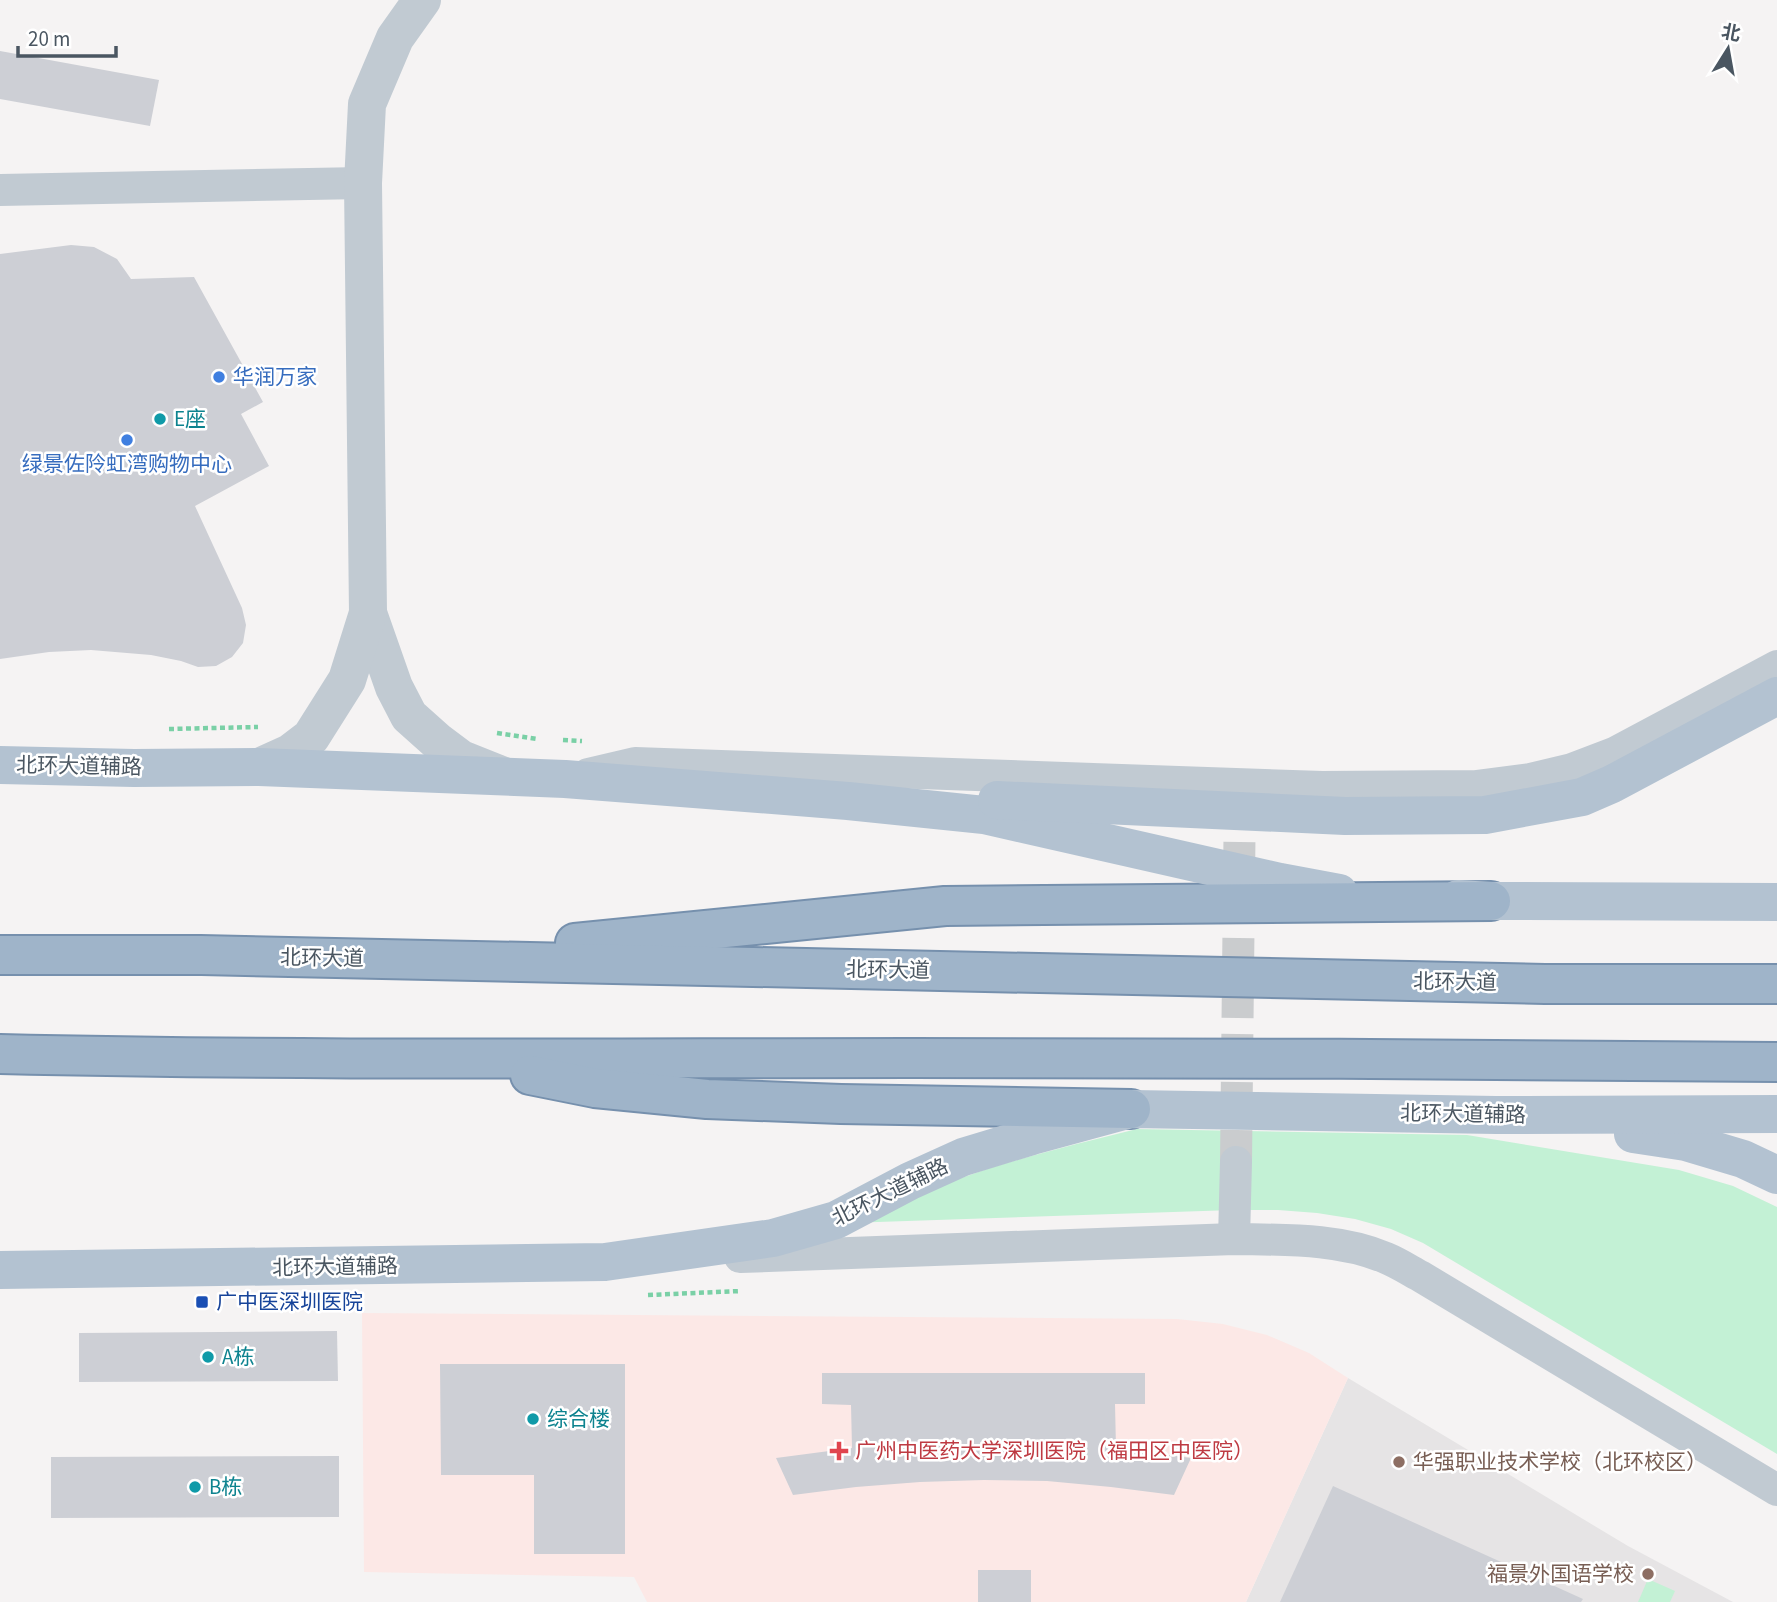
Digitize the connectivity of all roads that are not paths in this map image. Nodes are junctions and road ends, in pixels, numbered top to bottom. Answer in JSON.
{"nodes":[{"id":1,"x":422,"y":0,"type":"edge"},
{"id":2,"x":363,"y":183,"type":"junction"},
{"id":3,"x":0,"y":190,"type":"edge"},
{"id":4,"x":368,"y":613,"type":"junction"},
{"id":5,"x":1777,"y":666,"type":"edge"},
{"id":6,"x":1777,"y":696,"type":"edge"},
{"id":7,"x":0,"y":765,"type":"edge"},
{"id":8,"x":259,"y":767,"type":"junction"},
{"id":9,"x":507,"y":778,"type":"junction"},
{"id":10,"x":565,"y":779,"type":"junction"},
{"id":11,"x":848,"y":801,"type":"junction"},
{"id":12,"x":1492,"y":901,"type":"junction"},
{"id":13,"x":1777,"y":902,"type":"edge"},
{"id":14,"x":0,"y":932,"type":"edge"},
{"id":15,"x":0,"y":955,"type":"edge"},
{"id":16,"x":201,"y":956,"type":"junction"},
{"id":17,"x":405,"y":960,"type":"junction"},
{"id":18,"x":1777,"y":985,"type":"edge"},
{"id":19,"x":0,"y":1054,"type":"edge"},
{"id":20,"x":442,"y":1059,"type":"junction"},
{"id":21,"x":1777,"y":1062,"type":"edge"},
{"id":22,"x":1131,"y":1109,"type":"junction"},
{"id":23,"x":1777,"y":1114,"type":"edge"},
{"id":24,"x":1496,"y":1115,"type":"junction"},
{"id":25,"x":1236,"y":1162,"type":"tunnel mouth"},
{"id":26,"x":1777,"y":1175,"type":"edge"},
{"id":27,"x":1234,"y":1239,"type":"junction"},
{"id":28,"x":605,"y":1262,"type":"junction"},
{"id":29,"x":0,"y":1270,"type":"edge"},
{"id":30,"x":1777,"y":1490,"type":"edge"}],
"edges":[{"from":1,"to":2,"type":"street"},
{"from":2,"to":3,"type":"street"},
{"from":2,"to":4,"type":"street"},
{"from":4,"to":8,"type":"street"},
{"from":4,"to":9,"type":"street"},
{"from":5,"to":10,"type":"street"},
{"from":6,"to":11,"type":"main road","bridge":true},
{"from":7,"to":8,"type":"main road","name":"北环大道辅路"},
{"from":8,"to":9,"type":"main road","name":"北环大道辅路"},
{"from":9,"to":10,"type":"main road","name":"北环大道辅路"},
{"from":10,"to":11,"type":"main road","name":"北环大道辅路"},
{"from":11,"to":12,"type":"main road","name":"北环大道辅路"},
{"from":12,"to":13,"type":"main road","name":"北环大道辅路"},
{"from":12,"to":17,"type":"highway"},
{"from":14,"to":16,"type":"highway"},
{"from":15,"to":16,"type":"highway","name":"北环大道"},
{"from":16,"to":17,"type":"highway","name":"北环大道"},
{"from":17,"to":18,"type":"highway","name":"北环大道"},
{"from":19,"to":20,"type":"highway"},
{"from":20,"to":21,"type":"highway"},
{"from":20,"to":22,"type":"highway"},
{"from":22,"to":24,"type":"main road","name":"北环大道辅路"},
{"from":22,"to":28,"type":"main road","name":"北环大道辅路"},
{"from":23,"to":24,"type":"main road","name":"北环大道辅路"},
{"from":24,"to":26,"type":"main road"},
{"from":25,"to":27,"type":"street"},
{"from":27,"to":28,"type":"street"},
{"from":27,"to":30,"type":"street"},
{"from":28,"to":29,"type":"main road","name":"北环大道辅路"}]}
